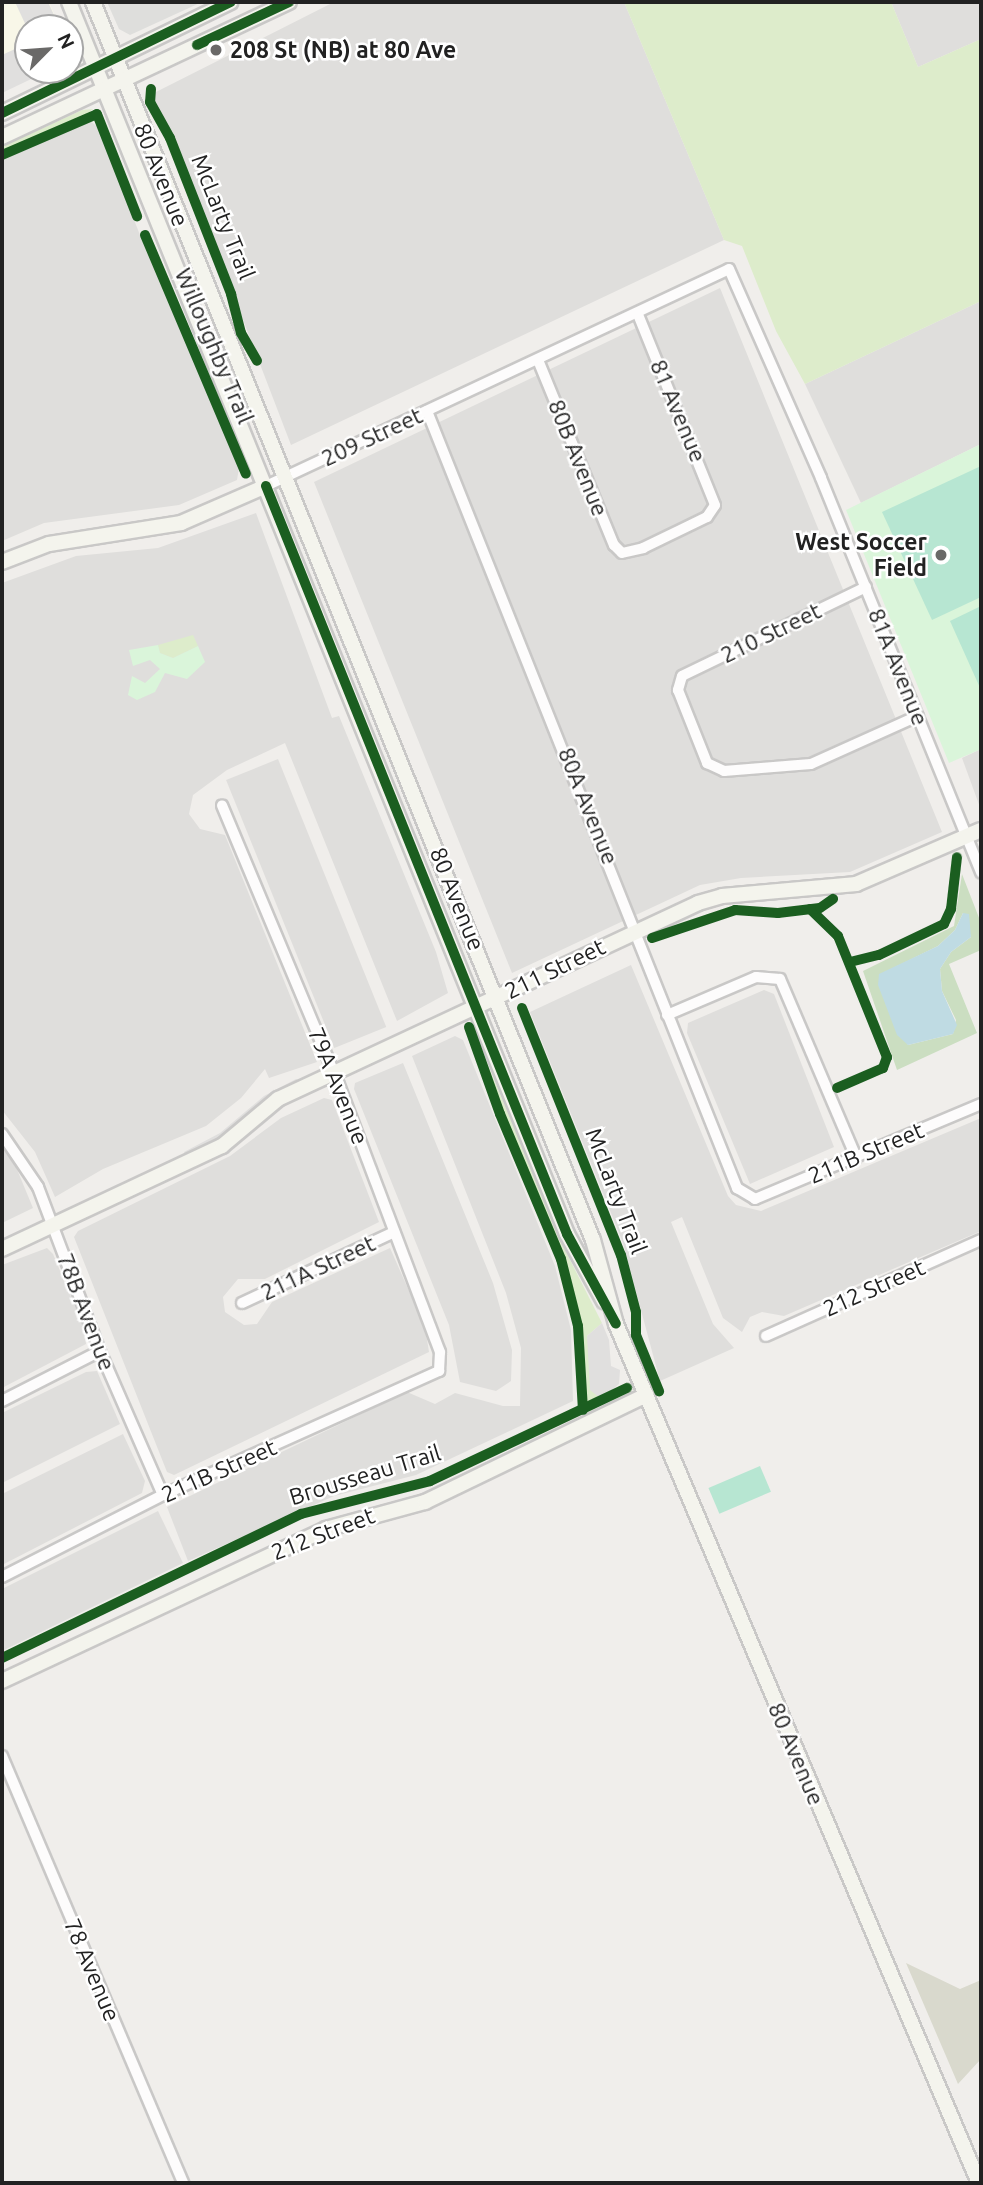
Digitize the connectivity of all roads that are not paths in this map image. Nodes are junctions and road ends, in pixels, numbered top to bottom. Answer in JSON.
{"nodes":[{"id":1,"x":69,"y":2,"type":"edge"},
{"id":2,"x":93,"y":2,"type":"edge"},
{"id":3,"x":231,"y":2,"type":"edge"},
{"id":4,"x":289,"y":2,"type":"edge"},
{"id":5,"x":117,"y":58,"type":"junction"},
{"id":6,"x":97,"y":68,"type":"junction"},
{"id":7,"x":125,"y":80,"type":"junction"},
{"id":8,"x":106,"y":89,"type":"junction"},
{"id":9,"x":2,"y":113,"type":"edge"},
{"id":10,"x":2,"y":137,"type":"edge"},
{"id":11,"x":729,"y":270,"type":"joint"},
{"id":12,"x":638,"y":314,"type":"junction"},
{"id":13,"x":538,"y":360,"type":"junction"},
{"id":14,"x":427,"y":411,"type":"junction"},
{"id":15,"x":284,"y":478,"type":"junction"},
{"id":16,"x":266,"y":486,"type":"junction"},
{"id":17,"x":622,"y":553,"type":"joint"},
{"id":18,"x":2,"y":562,"type":"edge"},
{"id":19,"x":866,"y":587,"type":"junction"},
{"id":20,"x":918,"y":716,"type":"junction"},
{"id":21,"x":222,"y":805,"type":"dead end"},
{"id":22,"x":981,"y":830,"type":"edge"},
{"id":23,"x":966,"y":837,"type":"junction"},
{"id":24,"x":981,"y":873,"type":"edge"},
{"id":25,"x":636,"y":930,"type":"junction"},
{"id":26,"x":496,"y":998,"type":"junction"},
{"id":27,"x":477,"y":1006,"type":"junction"},
{"id":28,"x":667,"y":1016,"type":"junction"},
{"id":29,"x":334,"y":1073,"type":"junction"},
{"id":30,"x":981,"y":1104,"type":"edge"},
{"id":31,"x":2,"y":1133,"type":"edge"},
{"id":32,"x":856,"y":1157,"type":"junction"},
{"id":33,"x":750,"y":1199,"type":"joint"},
{"id":34,"x":53,"y":1226,"type":"junction"},
{"id":35,"x":394,"y":1232,"type":"junction"},
{"id":36,"x":981,"y":1240,"type":"edge"},
{"id":37,"x":2,"y":1250,"type":"edge"},
{"id":38,"x":242,"y":1303,"type":"dead end"},
{"id":39,"x":616,"y":1324,"type":"junction"},
{"id":40,"x":766,"y":1336,"type":"dead end"},
{"id":41,"x":100,"y":1351,"type":"junction"},
{"id":42,"x":439,"y":1371,"type":"joint"},
{"id":43,"x":646,"y":1395,"type":"junction"},
{"id":44,"x":2,"y":1401,"type":"edge"},
{"id":45,"x":163,"y":1495,"type":"junction"},
{"id":46,"x":2,"y":1577,"type":"edge"},
{"id":47,"x":2,"y":1681,"type":"edge"},
{"id":48,"x":3,"y":1761,"type":"edge"},
{"id":49,"x":183,"y":2183,"type":"edge"},
{"id":50,"x":979,"y":2183,"type":"edge"}],
"edges":[{"from":1,"to":6,"type":"main road","name":"80 Avenue"},
{"from":2,"to":5,"type":"main road","name":"80 Avenue"},
{"from":3,"to":5,"type":"main road"},
{"from":4,"to":7,"type":"main road"},
{"from":5,"to":6,"type":"main road"},
{"from":5,"to":7,"type":"main road","name":"80 Avenue"},
{"from":6,"to":8,"type":"main road","name":"80 Avenue"},
{"from":6,"to":9,"type":"main road"},
{"from":7,"to":8,"type":"main road"},
{"from":7,"to":15,"type":"main road","name":"80 Avenue"},
{"from":8,"to":10,"type":"main road"},
{"from":8,"to":16,"type":"main road","name":"80 Avenue"},
{"from":11,"to":12,"type":"street","name":"209 Street"},
{"from":11,"to":19,"type":"street","name":"81A Avenue"},
{"from":12,"to":13,"type":"street","name":"209 Street"},
{"from":12,"to":17,"type":"street","name":"81 Avenue"},
{"from":13,"to":14,"type":"street","name":"209 Street"},
{"from":13,"to":17,"type":"street","name":"80B Avenue"},
{"from":14,"to":15,"type":"street","name":"209 Street"},
{"from":14,"to":25,"type":"street","name":"80A Avenue"},
{"from":15,"to":16,"type":"street","name":"209 Street"},
{"from":15,"to":26,"type":"main road","name":"80 Avenue"},
{"from":16,"to":18,"type":"main road","name":"209 Street"},
{"from":16,"to":27,"type":"main road","name":"80 Avenue"},
{"from":19,"to":20,"type":"street","name":"81A Avenue"},
{"from":19,"to":20,"type":"street","name":"210 Street"},
{"from":20,"to":23,"type":"street","name":"81A Avenue"},
{"from":21,"to":29,"type":"street","name":"79A Avenue"},
{"from":22,"to":23,"type":"main road","name":"211 Street"},
{"from":23,"to":24,"type":"street","name":"81A Avenue"},
{"from":23,"to":25,"type":"main road","name":"211 Street"},
{"from":25,"to":26,"type":"main road","name":"211 Street"},
{"from":25,"to":28,"type":"street","name":"80A Avenue"},
{"from":26,"to":27,"type":"main road","name":"211 Street"},
{"from":26,"to":39,"type":"main road","name":"80 Avenue"},
{"from":27,"to":29,"type":"main road","name":"211 Street"},
{"from":27,"to":39,"type":"main road","name":"80 Avenue"},
{"from":28,"to":32,"type":"street"},
{"from":28,"to":33,"type":"street","name":"80A Avenue"},
{"from":29,"to":34,"type":"main road","name":"211 Street"},
{"from":29,"to":35,"type":"street","name":"79A Avenue"},
{"from":30,"to":32,"type":"street","name":"211B Street"},
{"from":31,"to":34,"type":"street","name":"78B Avenue"},
{"from":32,"to":33,"type":"street","name":"211B Street"},
{"from":34,"to":37,"type":"main road","name":"211 Street"},
{"from":34,"to":41,"type":"street","name":"78B Avenue"},
{"from":35,"to":38,"type":"street","name":"211A Street"},
{"from":35,"to":42,"type":"street","name":"79A Avenue"},
{"from":36,"to":40,"type":"street","name":"212 Street"},
{"from":39,"to":43,"type":"main road","name":"80 Avenue"},
{"from":41,"to":44,"type":"street"},
{"from":41,"to":45,"type":"street","name":"78B Avenue"},
{"from":42,"to":45,"type":"street","name":"211B Street"},
{"from":43,"to":47,"type":"main road","name":"212 Street"},
{"from":43,"to":50,"type":"main road","name":"80 Avenue"},
{"from":45,"to":46,"type":"street","name":"211B Street"},
{"from":48,"to":49,"type":"street","name":"78 Avenue"}]}
